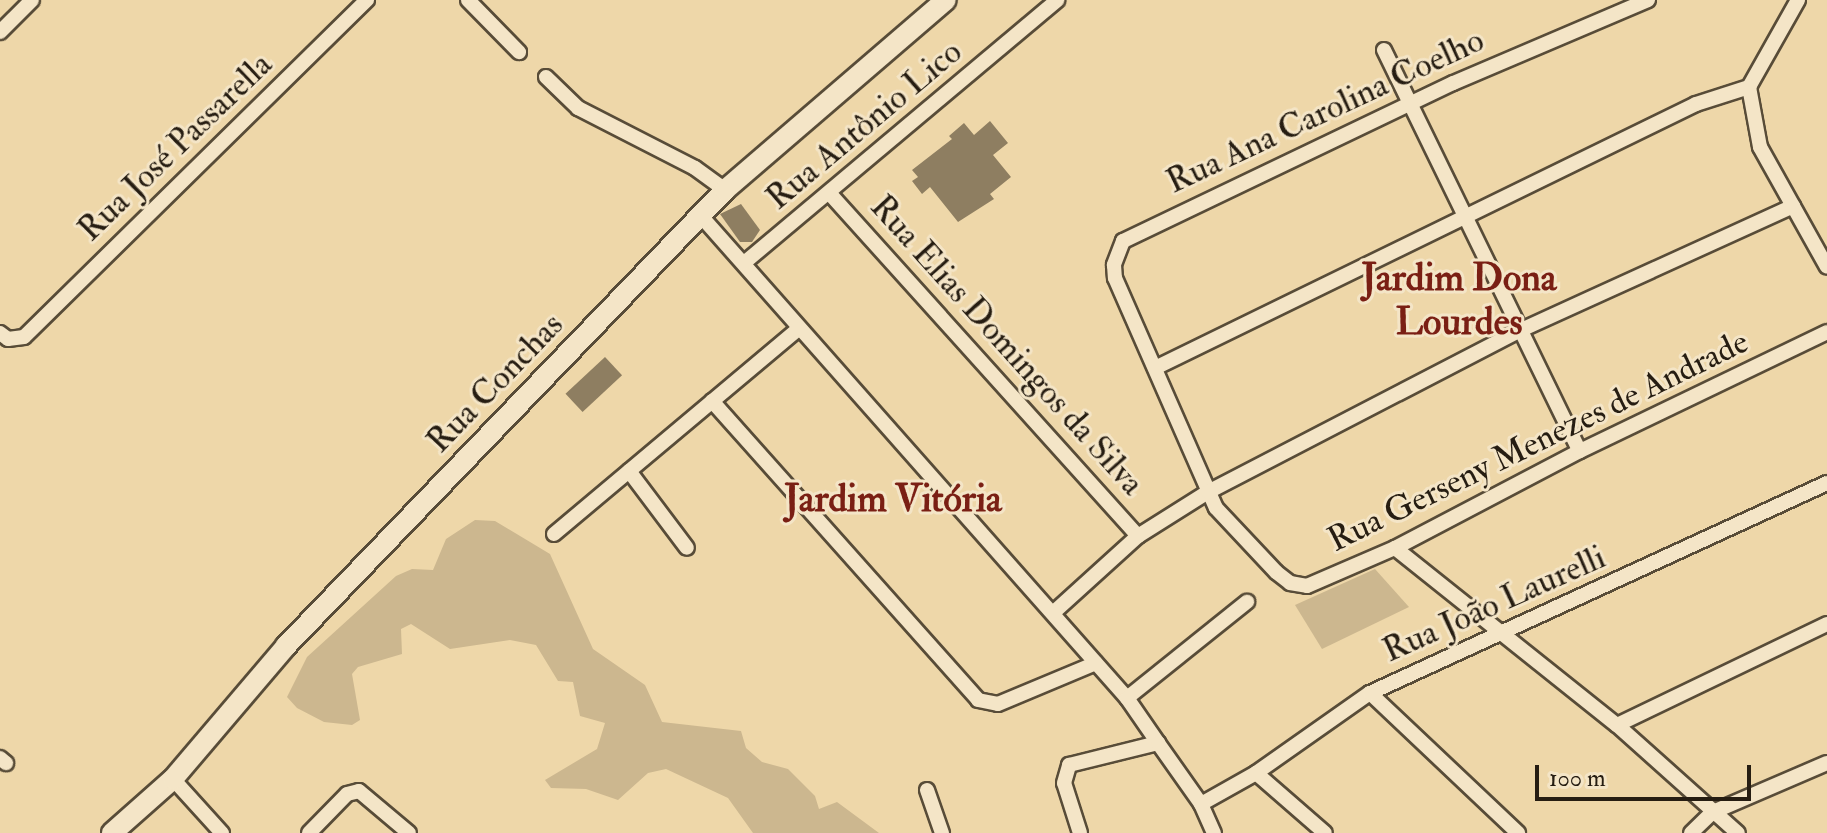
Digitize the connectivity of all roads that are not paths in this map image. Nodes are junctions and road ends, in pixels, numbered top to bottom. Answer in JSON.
{"nodes":[{"id":1,"x":32,"y":0,"type":"edge"},
{"id":2,"x":367,"y":0,"type":"edge"},
{"id":3,"x":468,"y":0,"type":"edge"},
{"id":4,"x":946,"y":0,"type":"edge"},
{"id":5,"x":1057,"y":0,"type":"edge"},
{"id":6,"x":1648,"y":0,"type":"edge"},
{"id":7,"x":1798,"y":0,"type":"edge"},
{"id":8,"x":0,"y":32,"type":"edge"},
{"id":9,"x":1384,"y":50,"type":"dead end"},
{"id":10,"x":519,"y":52,"type":"dead end"},
{"id":11,"x":546,"y":77,"type":"dead end"},
{"id":12,"x":1749,"y":87,"type":"junction"},
{"id":13,"x":1410,"y":103,"type":"junction"},
{"id":14,"x":725,"y":190,"type":"junction"},
{"id":15,"x":831,"y":195,"type":"junction"},
{"id":16,"x":1793,"y":206,"type":"junction"},
{"id":17,"x":1465,"y":215,"type":"junction"},
{"id":18,"x":701,"y":216,"type":"junction"},
{"id":19,"x":744,"y":263,"type":"junction"},
{"id":20,"x":1827,"y":267,"type":"edge"},
{"id":21,"x":798,"y":329,"type":"junction"},
{"id":22,"x":1521,"y":330,"type":"junction"},
{"id":23,"x":1827,"y":332,"type":"edge"},
{"id":24,"x":0,"y":333,"type":"edge"},
{"id":25,"x":1155,"y":368,"type":"junction"},
{"id":26,"x":712,"y":401,"type":"junction"},
{"id":27,"x":1580,"y":451,"type":"junction"},
{"id":28,"x":629,"y":471,"type":"junction"},
{"id":29,"x":1827,"y":483,"type":"edge"},
{"id":30,"x":1208,"y":492,"type":"junction"},
{"id":31,"x":554,"y":534,"type":"dead end"},
{"id":32,"x":1138,"y":536,"type":"junction"},
{"id":33,"x":687,"y":548,"type":"dead end"},
{"id":34,"x":1395,"y":548,"type":"junction"},
{"id":35,"x":1247,"y":602,"type":"dead end"},
{"id":36,"x":1053,"y":613,"type":"junction"},
{"id":37,"x":1827,"y":624,"type":"edge"},
{"id":38,"x":1501,"y":636,"type":"junction"},
{"id":39,"x":1096,"y":663,"type":"junction"},
{"id":40,"x":1370,"y":693,"type":"junction"},
{"id":41,"x":1127,"y":698,"type":"junction"},
{"id":42,"x":1617,"y":725,"type":"junction"},
{"id":43,"x":1158,"y":743,"type":"junction"},
{"id":44,"x":1827,"y":763,"type":"edge"},
{"id":45,"x":1256,"y":773,"type":"junction"},
{"id":46,"x":173,"y":779,"type":"junction"},
{"id":47,"x":927,"y":790,"type":"dead end"},
{"id":48,"x":1201,"y":804,"type":"junction"},
{"id":49,"x":1713,"y":812,"type":"junction"},
{"id":50,"x":112,"y":833,"type":"edge"},
{"id":51,"x":222,"y":833,"type":"edge"},
{"id":52,"x":309,"y":833,"type":"edge"},
{"id":53,"x":409,"y":833,"type":"edge"},
{"id":54,"x":942,"y":833,"type":"edge"},
{"id":55,"x":1080,"y":833,"type":"edge"},
{"id":56,"x":1214,"y":833,"type":"edge"},
{"id":57,"x":1325,"y":833,"type":"edge"},
{"id":58,"x":1518,"y":833,"type":"edge"},
{"id":59,"x":1691,"y":833,"type":"edge"},
{"id":60,"x":1738,"y":833,"type":"edge"}],
"edges":[{"from":1,"to":8,"type":"street"},
{"from":2,"to":24,"type":"street","name":"Rua José Passarella"},
{"from":3,"to":10,"type":"street"},
{"from":4,"to":14,"type":"main road","name":"Rua Conchas"},
{"from":5,"to":15,"type":"street","name":"Rua Antônio Lico"},
{"from":6,"to":13,"type":"street","name":"Rua Ana Carolina Coelho"},
{"from":7,"to":12,"type":"street"},
{"from":9,"to":13,"type":"street"},
{"from":11,"to":14,"type":"street"},
{"from":12,"to":16,"type":"street"},
{"from":12,"to":17,"type":"street"},
{"from":13,"to":17,"type":"street"},
{"from":13,"to":25,"type":"street","name":"Rua Ana Carolina Coelho"},
{"from":14,"to":18,"type":"main road","name":"Rua Conchas"},
{"from":15,"to":19,"type":"street","name":"Rua Antônio Lico"},
{"from":15,"to":32,"type":"street","name":"Rua Elias Domingos da Silva"},
{"from":16,"to":20,"type":"street"},
{"from":16,"to":22,"type":"street"},
{"from":17,"to":22,"type":"street"},
{"from":17,"to":25,"type":"street"},
{"from":18,"to":19,"type":"street"},
{"from":18,"to":46,"type":"main road","name":"Rua Conchas"},
{"from":19,"to":21,"type":"street"},
{"from":21,"to":26,"type":"street"},
{"from":21,"to":36,"type":"street"},
{"from":22,"to":27,"type":"street"},
{"from":22,"to":30,"type":"street"},
{"from":23,"to":27,"type":"street","name":"Rua Gerseny Menezes de Andrade"},
{"from":25,"to":30,"type":"street"},
{"from":26,"to":28,"type":"street"},
{"from":26,"to":39,"type":"street"},
{"from":27,"to":34,"type":"street","name":"Rua Gerseny Menezes de Andrade"},
{"from":28,"to":31,"type":"street"},
{"from":28,"to":33,"type":"street"},
{"from":29,"to":38,"type":"street","name":"Rua João Laurelli"},
{"from":30,"to":32,"type":"street"},
{"from":30,"to":34,"type":"street","name":"Rua Gerseny Menezes de Andrade"},
{"from":32,"to":36,"type":"street"},
{"from":34,"to":38,"type":"street"},
{"from":35,"to":41,"type":"street"},
{"from":36,"to":39,"type":"street"},
{"from":37,"to":42,"type":"street"},
{"from":38,"to":40,"type":"street","name":"Rua João Laurelli"},
{"from":38,"to":42,"type":"street"},
{"from":39,"to":41,"type":"street"},
{"from":40,"to":45,"type":"street","name":"Rua João Laurelli"},
{"from":40,"to":58,"type":"street"},
{"from":41,"to":43,"type":"street"},
{"from":42,"to":49,"type":"street"},
{"from":43,"to":48,"type":"street"},
{"from":43,"to":55,"type":"street"},
{"from":44,"to":49,"type":"street"},
{"from":45,"to":48,"type":"street","name":"Rua João Laurelli"},
{"from":45,"to":57,"type":"street"},
{"from":46,"to":50,"type":"main road","name":"Rua Conchas"},
{"from":46,"to":51,"type":"street"},
{"from":47,"to":54,"type":"street"},
{"from":48,"to":56,"type":"street"},
{"from":49,"to":59,"type":"street"},
{"from":49,"to":60,"type":"street"},
{"from":52,"to":53,"type":"street"}]}
